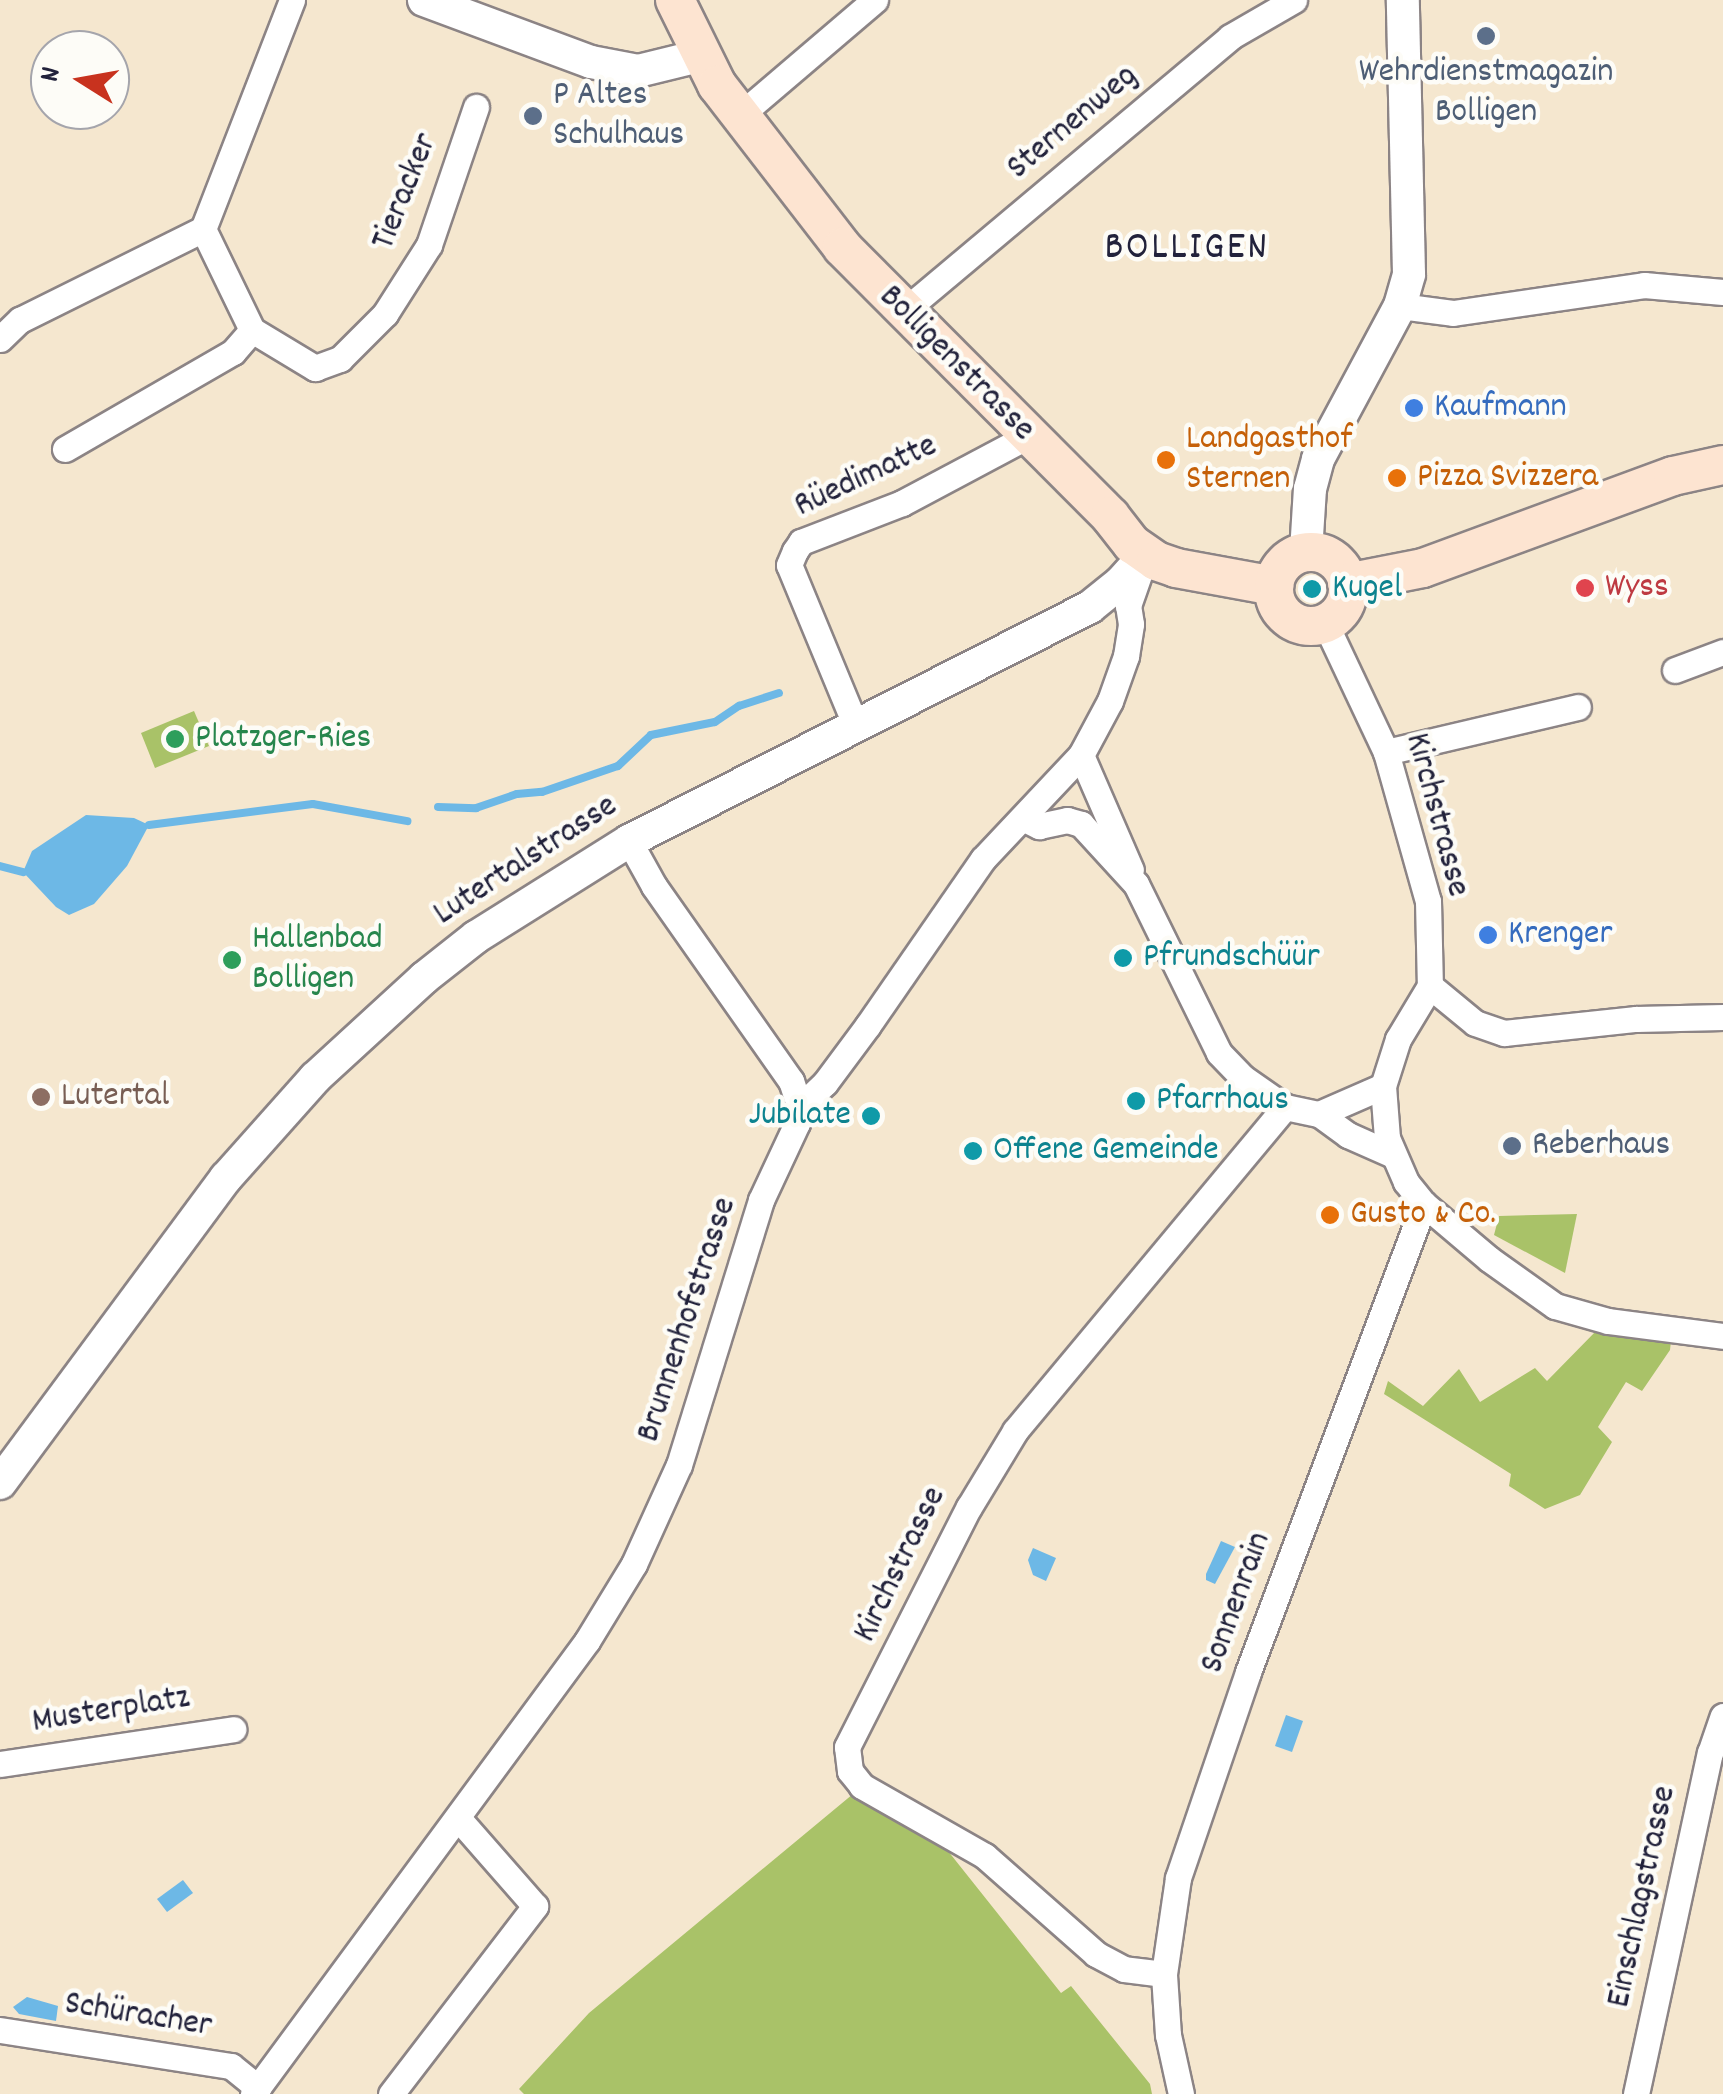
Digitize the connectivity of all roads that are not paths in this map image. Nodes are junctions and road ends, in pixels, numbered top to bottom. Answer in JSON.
{"nodes":[{"id":1,"x":292,"y":0,"type":"edge"},
{"id":2,"x":424,"y":0,"type":"edge"},
{"id":3,"x":675,"y":0,"type":"edge"},
{"id":4,"x":875,"y":0,"type":"edge"},
{"id":5,"x":1294,"y":0,"type":"edge"},
{"id":6,"x":1403,"y":0,"type":"edge"},
{"id":7,"x":698,"y":56,"type":"junction"},
{"id":8,"x":476,"y":108,"type":"dead end"},
{"id":9,"x":739,"y":116,"type":"junction"},
{"id":10,"x":203,"y":229,"type":"junction"},
{"id":11,"x":1723,"y":292,"type":"edge"},
{"id":12,"x":1400,"y":306,"type":"junction"},
{"id":13,"x":904,"y":311,"type":"junction"},
{"id":14,"x":252,"y":330,"type":"junction"},
{"id":15,"x":0,"y":339,"type":"edge"},
{"id":16,"x":1028,"y":436,"type":"junction"},
{"id":17,"x":66,"y":449,"type":"dead end"},
{"id":18,"x":1723,"y":465,"type":"edge"},
{"id":19,"x":1306,"y":552,"type":"junction"},
{"id":20,"x":1145,"y":555,"type":"junction"},
{"id":21,"x":1348,"y":583,"type":"junction"},
{"id":22,"x":1274,"y":586,"type":"junction"},
{"id":23,"x":1325,"y":623,"type":"junction"},
{"id":24,"x":1723,"y":652,"type":"edge"},
{"id":25,"x":1675,"y":670,"type":"dead end"},
{"id":26,"x":1578,"y":706,"type":"dead end"},
{"id":27,"x":854,"y":724,"type":"junction"},
{"id":28,"x":1386,"y":752,"type":"junction"},
{"id":29,"x":1082,"y":754,"type":"junction"},
{"id":30,"x":1025,"y":819,"type":"junction"},
{"id":31,"x":629,"y":841,"type":"junction"},
{"id":32,"x":1136,"y":884,"type":"junction"},
{"id":33,"x":1430,"y":986,"type":"junction"},
{"id":34,"x":1723,"y":1017,"type":"edge"},
{"id":35,"x":1383,"y":1086,"type":"junction"},
{"id":36,"x":1285,"y":1107,"type":"junction"},
{"id":37,"x":798,"y":1110,"type":"junction"},
{"id":38,"x":1319,"y":1114,"type":"junction"},
{"id":39,"x":1393,"y":1155,"type":"junction"},
{"id":40,"x":1424,"y":1204,"type":"junction"},
{"id":41,"x":1723,"y":1336,"type":"edge"},
{"id":42,"x":0,"y":1482,"type":"edge"},
{"id":43,"x":1723,"y":1716,"type":"edge"},
{"id":44,"x":233,"y":1729,"type":"dead end"},
{"id":45,"x":0,"y":1764,"type":"edge"},
{"id":46,"x":458,"y":1818,"type":"junction"},
{"id":47,"x":1164,"y":1974,"type":"junction"},
{"id":48,"x":0,"y":2030,"type":"edge"},
{"id":49,"x":256,"y":2091,"type":"edge"},
{"id":50,"x":391,"y":2094,"type":"edge"},
{"id":51,"x":1182,"y":2094,"type":"edge"},
{"id":52,"x":1636,"y":2094,"type":"edge"}],
"edges":[{"from":1,"to":10,"type":"street"},
{"from":2,"to":7,"type":"street"},
{"from":3,"to":7,"type":"main road","name":"Bolligenstrasse"},
{"from":4,"to":9,"type":"street"},
{"from":5,"to":13,"type":"street","name":"Sternenweg"},
{"from":6,"to":12,"type":"street"},
{"from":7,"to":9,"type":"main road","name":"Bolligenstrasse"},
{"from":8,"to":14,"type":"street","name":"Tieracker"},
{"from":9,"to":13,"type":"main road","name":"Bolligenstrasse"},
{"from":10,"to":14,"type":"street"},
{"from":10,"to":15,"type":"street"},
{"from":11,"to":12,"type":"street"},
{"from":12,"to":19,"type":"street"},
{"from":13,"to":16,"type":"main road","name":"Bolligenstrasse"},
{"from":14,"to":17,"type":"street"},
{"from":16,"to":20,"type":"main road","name":"Bolligenstrasse"},
{"from":16,"to":27,"type":"street","name":"Rüedimatte"},
{"from":18,"to":21,"type":"main road"},
{"from":19,"to":21,"type":"main road"},
{"from":19,"to":22,"type":"main road"},
{"from":20,"to":22,"type":"main road","name":"Bolligenstrasse"},
{"from":20,"to":27,"type":"street","name":"Lutertalstrasse"},
{"from":20,"to":29,"type":"street","name":"Brunnenhofstrasse"},
{"from":21,"to":23,"type":"main road"},
{"from":22,"to":23,"type":"main road"},
{"from":23,"to":28,"type":"street","name":"Kirchstrasse"},
{"from":24,"to":25,"type":"street"},
{"from":26,"to":28,"type":"street"},
{"from":27,"to":31,"type":"street","name":"Lutertalstrasse"},
{"from":28,"to":33,"type":"street","name":"Kirchstrasse"},
{"from":29,"to":30,"type":"street","name":"Brunnenhofstrasse"},
{"from":29,"to":32,"type":"street"},
{"from":30,"to":32,"type":"street"},
{"from":30,"to":37,"type":"street","name":"Brunnenhofstrasse"},
{"from":31,"to":37,"type":"street"},
{"from":31,"to":42,"type":"street","name":"Lutertalstrasse"},
{"from":32,"to":36,"type":"street"},
{"from":33,"to":34,"type":"street"},
{"from":33,"to":35,"type":"street"},
{"from":35,"to":38,"type":"street"},
{"from":35,"to":39,"type":"street"},
{"from":36,"to":38,"type":"street"},
{"from":36,"to":47,"type":"street","name":"Kirchstrasse"},
{"from":37,"to":46,"type":"street","name":"Brunnenhofstrasse"},
{"from":38,"to":39,"type":"street"},
{"from":39,"to":40,"type":"street"},
{"from":40,"to":41,"type":"street"},
{"from":40,"to":47,"type":"street","name":"Sonnenrain"},
{"from":43,"to":52,"type":"street","name":"Einschlagstrasse"},
{"from":44,"to":45,"type":"street","name":"Musterplatz"},
{"from":46,"to":49,"type":"street","name":"Brunnenhofstrasse"},
{"from":46,"to":50,"type":"street"},
{"from":47,"to":51,"type":"street","name":"Sonnenrain"},
{"from":48,"to":49,"type":"street","name":"Schüracher"}]}
